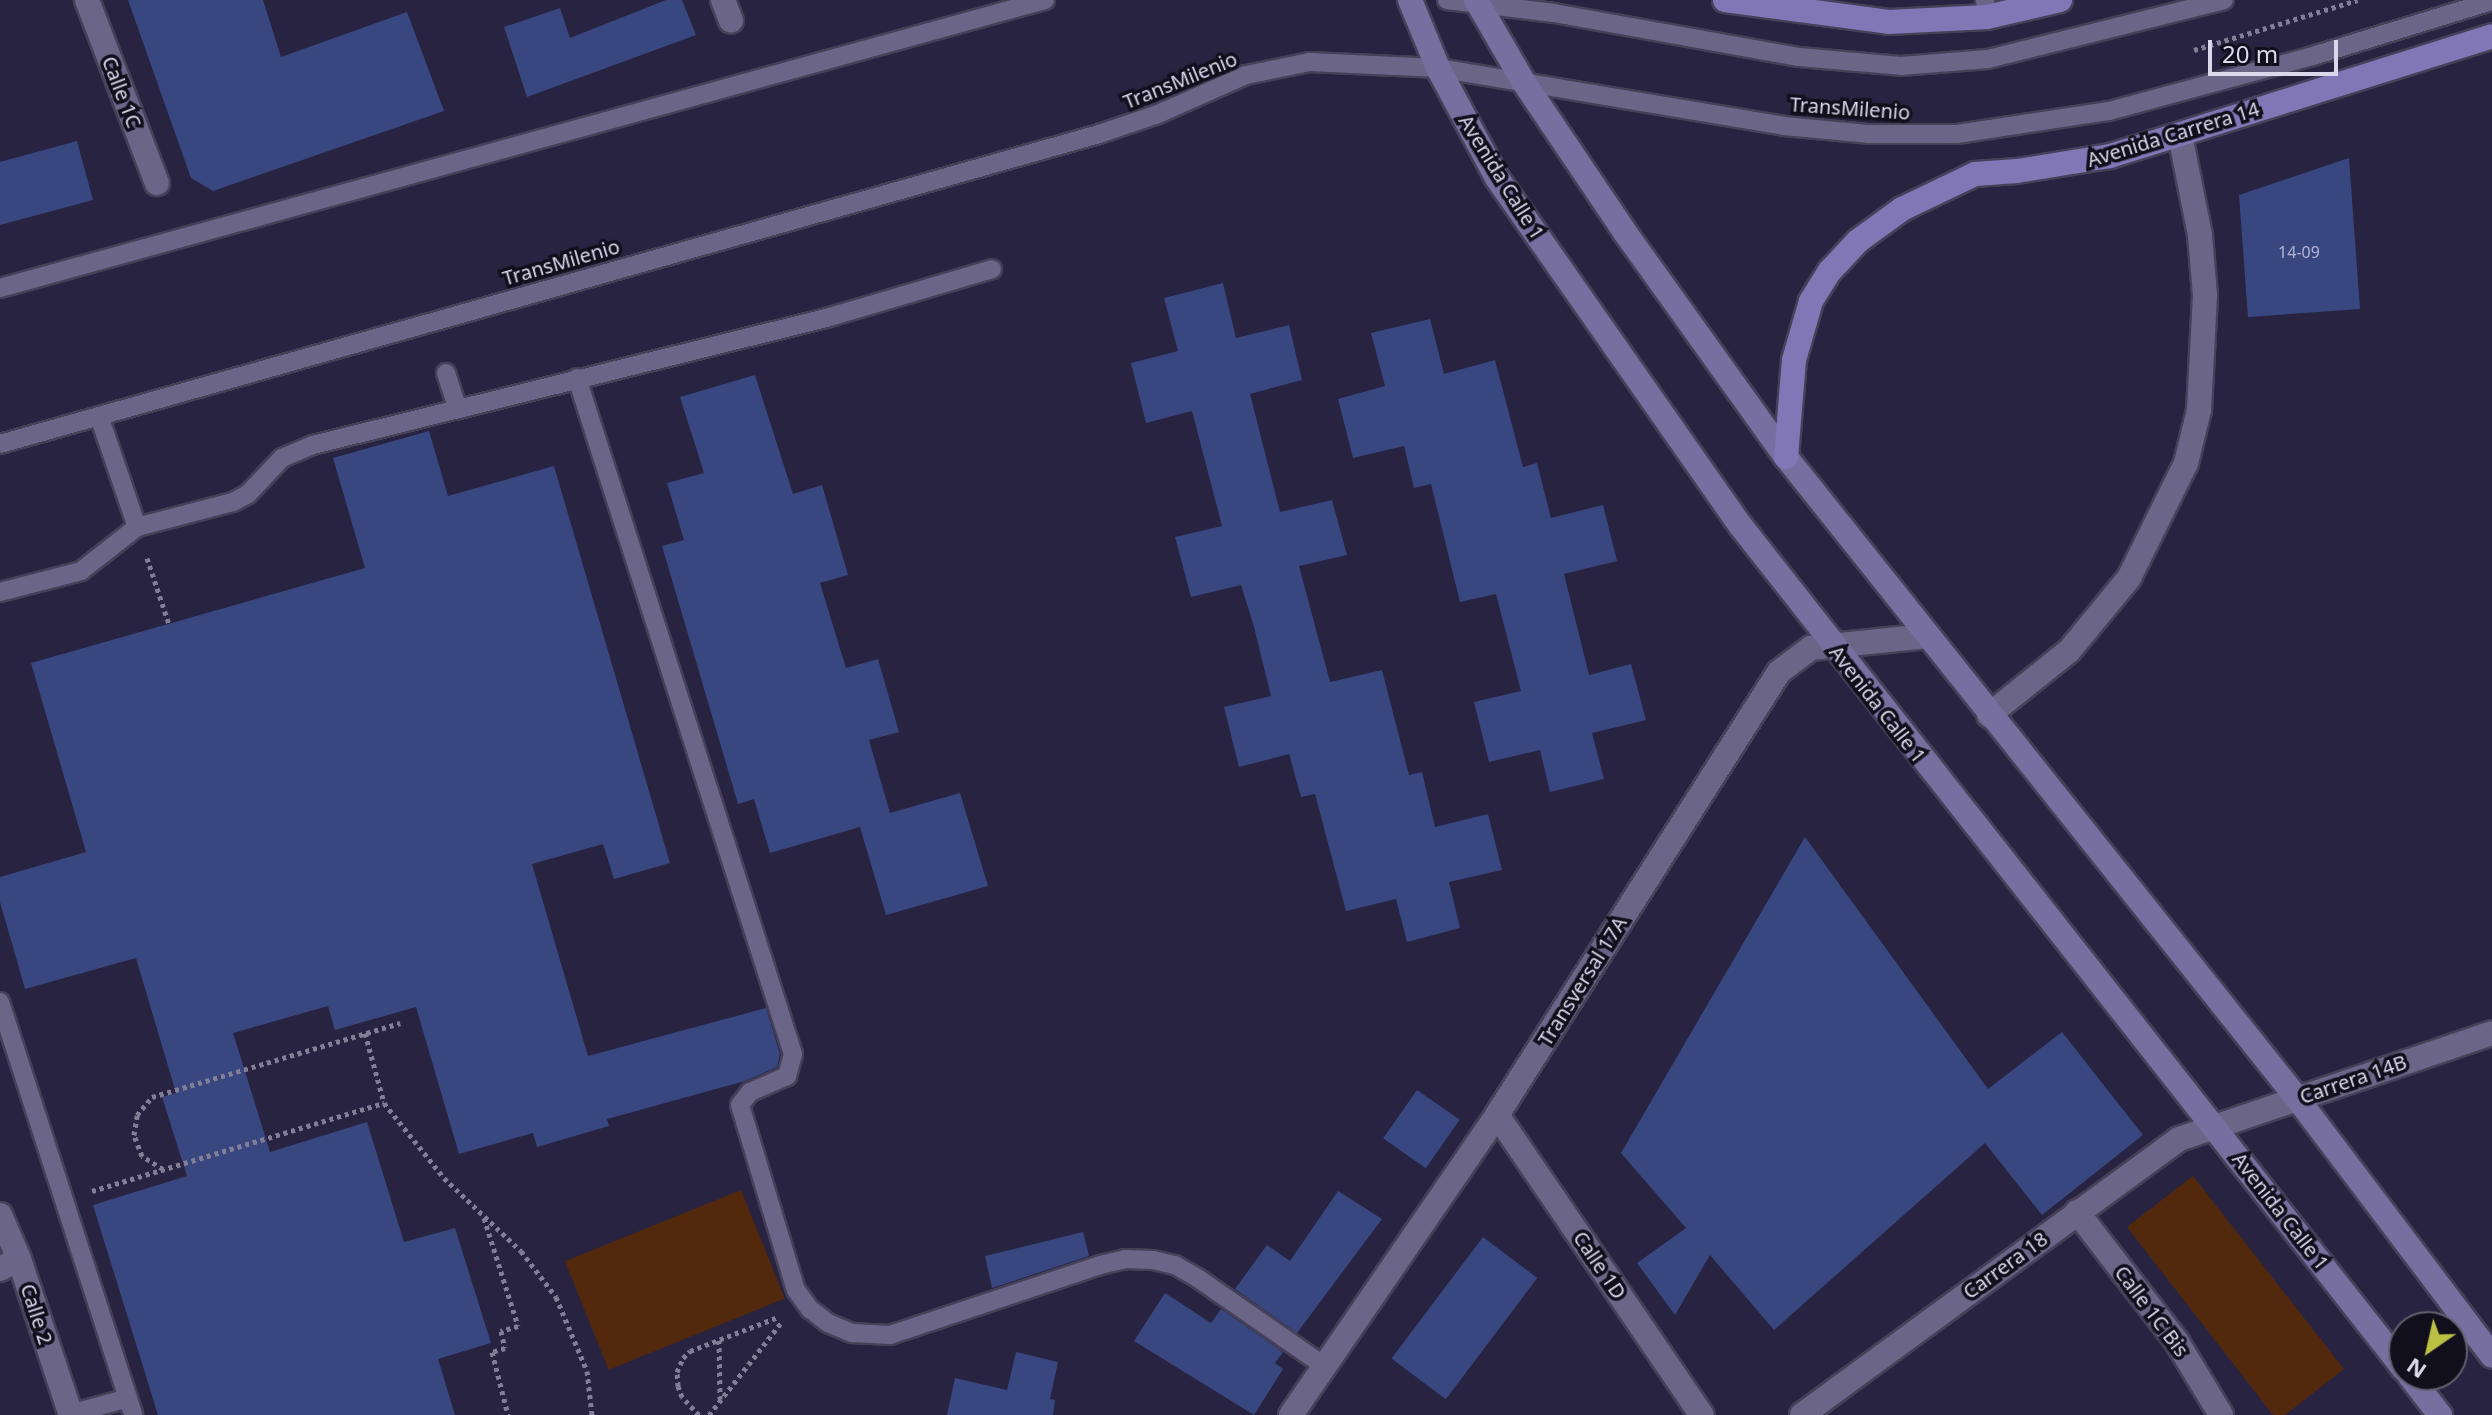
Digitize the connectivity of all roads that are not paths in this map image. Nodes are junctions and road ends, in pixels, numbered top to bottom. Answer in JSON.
{"nodes":[{"id":1,"x":87,"y":0,"type":"edge"},
{"id":2,"x":1045,"y":0,"type":"edge"},
{"id":3,"x":1410,"y":0,"type":"edge"},
{"id":4,"x":1447,"y":0,"type":"edge"},
{"id":5,"x":1725,"y":0,"type":"edge"},
{"id":6,"x":2060,"y":0,"type":"edge"},
{"id":7,"x":2224,"y":0,"type":"edge"},
{"id":8,"x":1477,"y":1,"type":"edge"},
{"id":9,"x":2492,"y":1,"type":"edge"},
{"id":10,"x":1986,"y":8,"type":"edge"},
{"id":11,"x":2492,"y":36,"type":"edge"},
{"id":12,"x":1438,"y":68,"type":"junction"},
{"id":13,"x":1523,"y":81,"type":"junction"},
{"id":14,"x":2180,"y":135,"type":"junction"},
{"id":15,"x":157,"y":183,"type":"dead end"},
{"id":16,"x":992,"y":269,"type":"dead end"},
{"id":17,"x":0,"y":288,"type":"edge"},
{"id":18,"x":446,"y":373,"type":"dead end"},
{"id":19,"x":577,"y":378,"type":"junction"},
{"id":20,"x":458,"y":409,"type":"junction"},
{"id":21,"x":99,"y":416,"type":"junction"},
{"id":22,"x":0,"y":444,"type":"edge"},
{"id":23,"x":1786,"y":457,"type":"junction"},
{"id":24,"x":137,"y":527,"type":"junction"},
{"id":25,"x":0,"y":592,"type":"edge"},
{"id":26,"x":1927,"y":636,"type":"junction"},
{"id":27,"x":1830,"y":644,"type":"junction"},
{"id":28,"x":1989,"y":715,"type":"junction"},
{"id":29,"x":0,"y":1002,"type":"edge"},
{"id":30,"x":2492,"y":1033,"type":"edge"},
{"id":31,"x":2297,"y":1098,"type":"junction"},
{"id":32,"x":1497,"y":1115,"type":"junction"},
{"id":33,"x":2214,"y":1126,"type":"junction"},
{"id":34,"x":2077,"y":1212,"type":"junction"},
{"id":35,"x":0,"y":1215,"type":"edge"},
{"id":36,"x":10,"y":1264,"type":"edge"},
{"id":37,"x":2388,"y":1349,"type":"edge"},
{"id":38,"x":2492,"y":1356,"type":"edge"},
{"id":39,"x":1324,"y":1366,"type":"junction"},
{"id":40,"x":2421,"y":1391,"type":"edge"},
{"id":41,"x":130,"y":1407,"type":"edge"},
{"id":42,"x":71,"y":1414,"type":"edge"},
{"id":43,"x":1291,"y":1415,"type":"edge"},
{"id":44,"x":1702,"y":1415,"type":"edge"},
{"id":45,"x":1802,"y":1415,"type":"edge"},
{"id":46,"x":2221,"y":1415,"type":"edge"},
{"id":47,"x":2440,"y":1415,"type":"edge"}],
"edges":[{"from":1,"to":15,"type":"street","name":"Calle 1C"},
{"from":2,"to":17,"type":"lane"},
{"from":3,"to":12,"type":"main road","name":"Avenida Calle 1"},
{"from":4,"to":8,"type":"lane"},
{"from":5,"to":10,"type":"main road"},
{"from":6,"to":10,"type":"main road"},
{"from":7,"to":8,"type":"lane"},
{"from":8,"to":13,"type":"main road"},
{"from":9,"to":13,"type":"lane","name":"TransMilenio"},
{"from":11,"to":14,"type":"main road","name":"Avenida Carrera 14"},
{"from":12,"to":13,"type":"lane","name":"TransMilenio"},
{"from":12,"to":21,"type":"lane","name":"TransMilenio"},
{"from":12,"to":27,"type":"main road","name":"Avenida Calle 1"},
{"from":13,"to":23,"type":"main road"},
{"from":14,"to":23,"type":"main road","name":"Avenida Carrera 14"},
{"from":14,"to":28,"type":"street"},
{"from":16,"to":19,"type":"lane"},
{"from":18,"to":20,"type":"lane"},
{"from":19,"to":20,"type":"lane"},
{"from":19,"to":39,"type":"lane"},
{"from":20,"to":24,"type":"lane"},
{"from":21,"to":22,"type":"lane","name":"TransMilenio"},
{"from":21,"to":24,"type":"lane"},
{"from":23,"to":26,"type":"main road"},
{"from":24,"to":25,"type":"lane"},
{"from":26,"to":27,"type":"street","name":"Transversal 17A"},
{"from":26,"to":28,"type":"main road"},
{"from":27,"to":32,"type":"street","name":"Transversal 17A"},
{"from":27,"to":33,"type":"main road","name":"Avenida Calle 1"},
{"from":28,"to":31,"type":"main road"},
{"from":29,"to":41,"type":"lane"},
{"from":30,"to":31,"type":"street","name":"Carrera 14B"},
{"from":31,"to":33,"type":"street","name":"Carrera 14B"},
{"from":31,"to":38,"type":"main road"},
{"from":32,"to":39,"type":"street","name":"Transversal 17A"},
{"from":32,"to":44,"type":"street","name":"Calle 1D"},
{"from":33,"to":34,"type":"street","name":"Carrera 18"},
{"from":33,"to":37,"type":"main road","name":"Avenida Calle 1"},
{"from":34,"to":45,"type":"street","name":"Carrera 18"},
{"from":34,"to":46,"type":"street","name":"Calle 1C Bis"},
{"from":35,"to":36,"type":"street","name":"Calle 2"},
{"from":36,"to":42,"type":"street","name":"Calle 2"},
{"from":39,"to":43,"type":"street","name":"Transversal 17A"},
{"from":40,"to":47,"type":"main road"},
{"from":41,"to":42,"type":"lane"}]}
